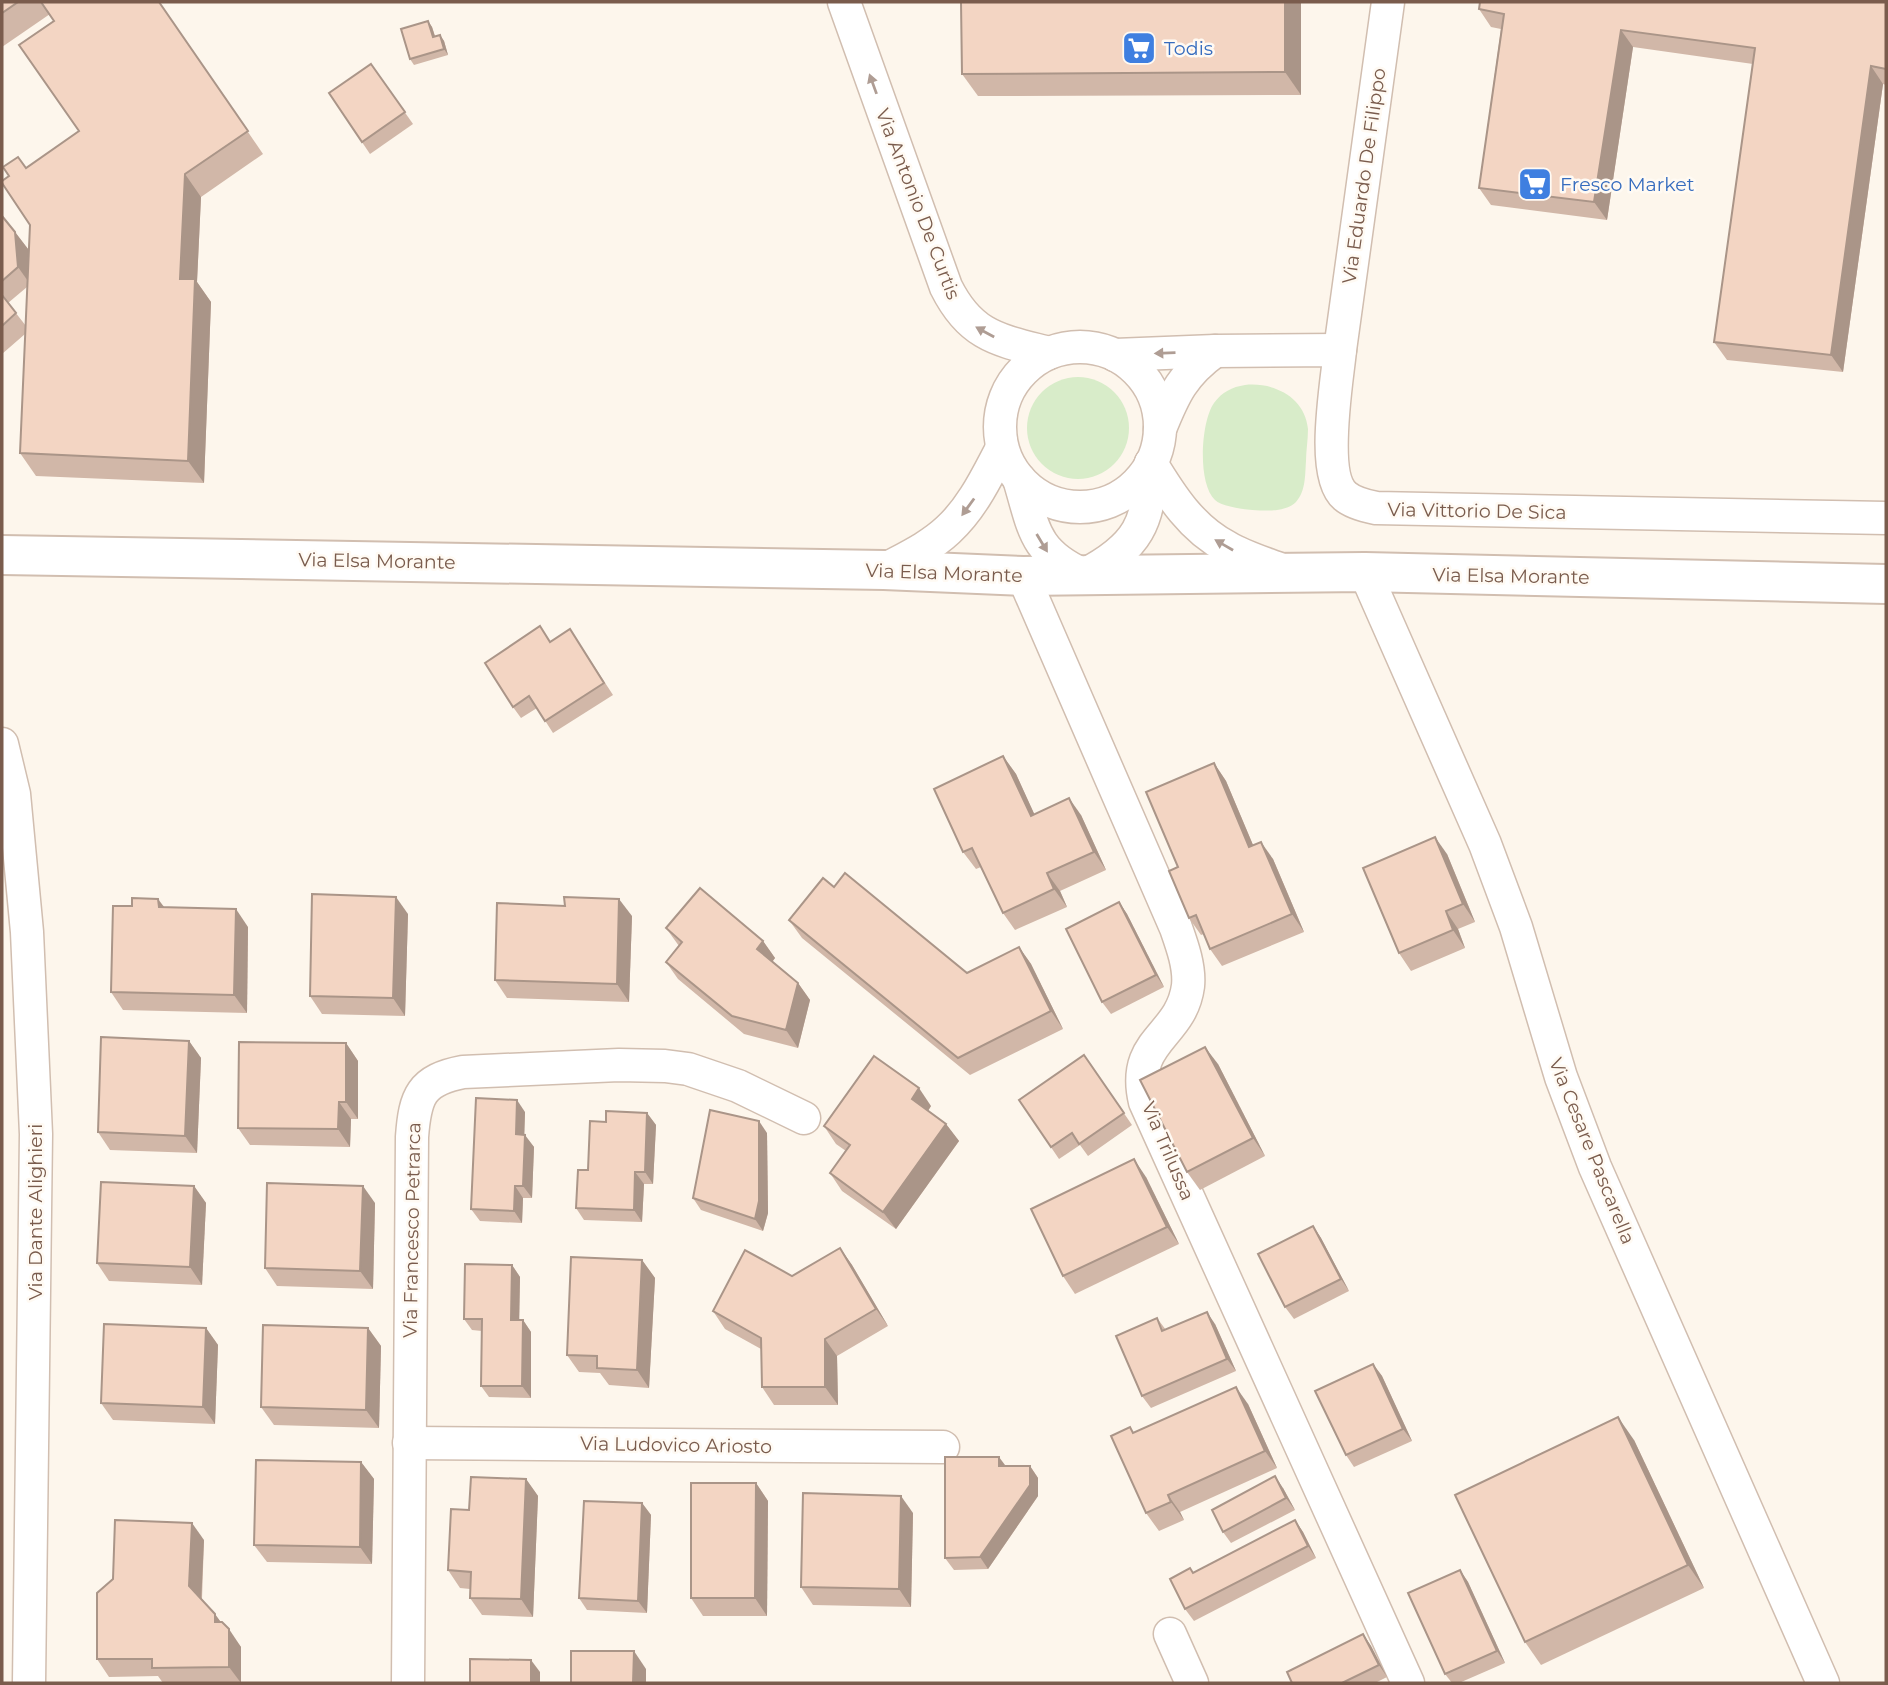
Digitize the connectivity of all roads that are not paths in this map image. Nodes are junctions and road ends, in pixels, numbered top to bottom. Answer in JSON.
{"nodes":[{"id":1,"x":844,"y":2,"type":"edge"},
{"id":2,"x":1388,"y":2,"type":"edge"},
{"id":3,"x":1340,"y":350,"type":"junction"},
{"id":4,"x":1215,"y":351,"type":"junction"},
{"id":5,"x":1049,"y":354,"type":"junction"},
{"id":6,"x":1115,"y":355,"type":"junction"},
{"id":7,"x":1160,"y":429,"type":"junction"},
{"id":8,"x":1002,"y":448,"type":"junction"},
{"id":9,"x":1151,"y":463,"type":"junction"},
{"id":10,"x":1019,"y":480,"type":"junction"},
{"id":11,"x":1886,"y":518,"type":"edge"},
{"id":12,"x":2,"y":555,"type":"edge"},
{"id":13,"x":884,"y":570,"type":"junction"},
{"id":14,"x":1287,"y":572,"type":"junction"},
{"id":15,"x":1365,"y":572,"type":"junction"},
{"id":16,"x":1084,"y":575,"type":"junction"},
{"id":17,"x":1023,"y":576,"type":"junction"},
{"id":18,"x":1886,"y":584,"type":"edge"},
{"id":19,"x":2,"y":744,"type":"edge"},
{"id":20,"x":804,"y":1118,"type":"dead end"},
{"id":21,"x":409,"y":1443,"type":"junction"},
{"id":22,"x":943,"y":1447,"type":"dead end"},
{"id":23,"x":1170,"y":1634,"type":"dead end"},
{"id":24,"x":29,"y":1683,"type":"edge"},
{"id":25,"x":408,"y":1683,"type":"edge"},
{"id":26,"x":1192,"y":1683,"type":"edge"},
{"id":27,"x":1408,"y":1683,"type":"edge"},
{"id":28,"x":1823,"y":1683,"type":"edge"}],
"edges":[{"from":5,"to":1,"type":"street","name":"Via Antonio De Curtis","one_way":true},
{"from":2,"to":3,"type":"street","name":"Via Eduardo De Filippo"},
{"from":3,"to":4,"type":"street"},
{"from":3,"to":11,"type":"street","name":"Via Vittorio De Sica"},
{"from":4,"to":6,"type":"street","one_way":true},
{"from":4,"to":7,"type":"street"},
{"from":5,"to":6,"type":"street"},
{"from":5,"to":8,"type":"street"},
{"from":6,"to":7,"type":"street"},
{"from":7,"to":9,"type":"street"},
{"from":8,"to":10,"type":"street"},
{"from":8,"to":13,"type":"street","one_way":true},
{"from":9,"to":10,"type":"street"},
{"from":14,"to":9,"type":"street","one_way":true},
{"from":9,"to":16,"type":"street"},
{"from":10,"to":16,"type":"street","one_way":true},
{"from":12,"to":13,"type":"street","name":"Via Elsa Morante"},
{"from":13,"to":17,"type":"street","name":"Via Elsa Morante"},
{"from":14,"to":15,"type":"street","name":"Via Elsa Morante"},
{"from":14,"to":16,"type":"street","name":"Via Elsa Morante"},
{"from":15,"to":18,"type":"street","name":"Via Elsa Morante"},
{"from":15,"to":28,"type":"street","name":"Via Cesare Pascarella"},
{"from":16,"to":17,"type":"street","name":"Via Elsa Morante"},
{"from":17,"to":27,"type":"street","name":"Via Trilussa"},
{"from":19,"to":24,"type":"street","name":"Via Dante Alighieri"},
{"from":20,"to":21,"type":"street","name":"Via Francesco Petrarca"},
{"from":21,"to":22,"type":"street","name":"Via Ludovico Ariosto"},
{"from":21,"to":25,"type":"street","name":"Via Francesco Petrarca"},
{"from":23,"to":26,"type":"street"}]}
